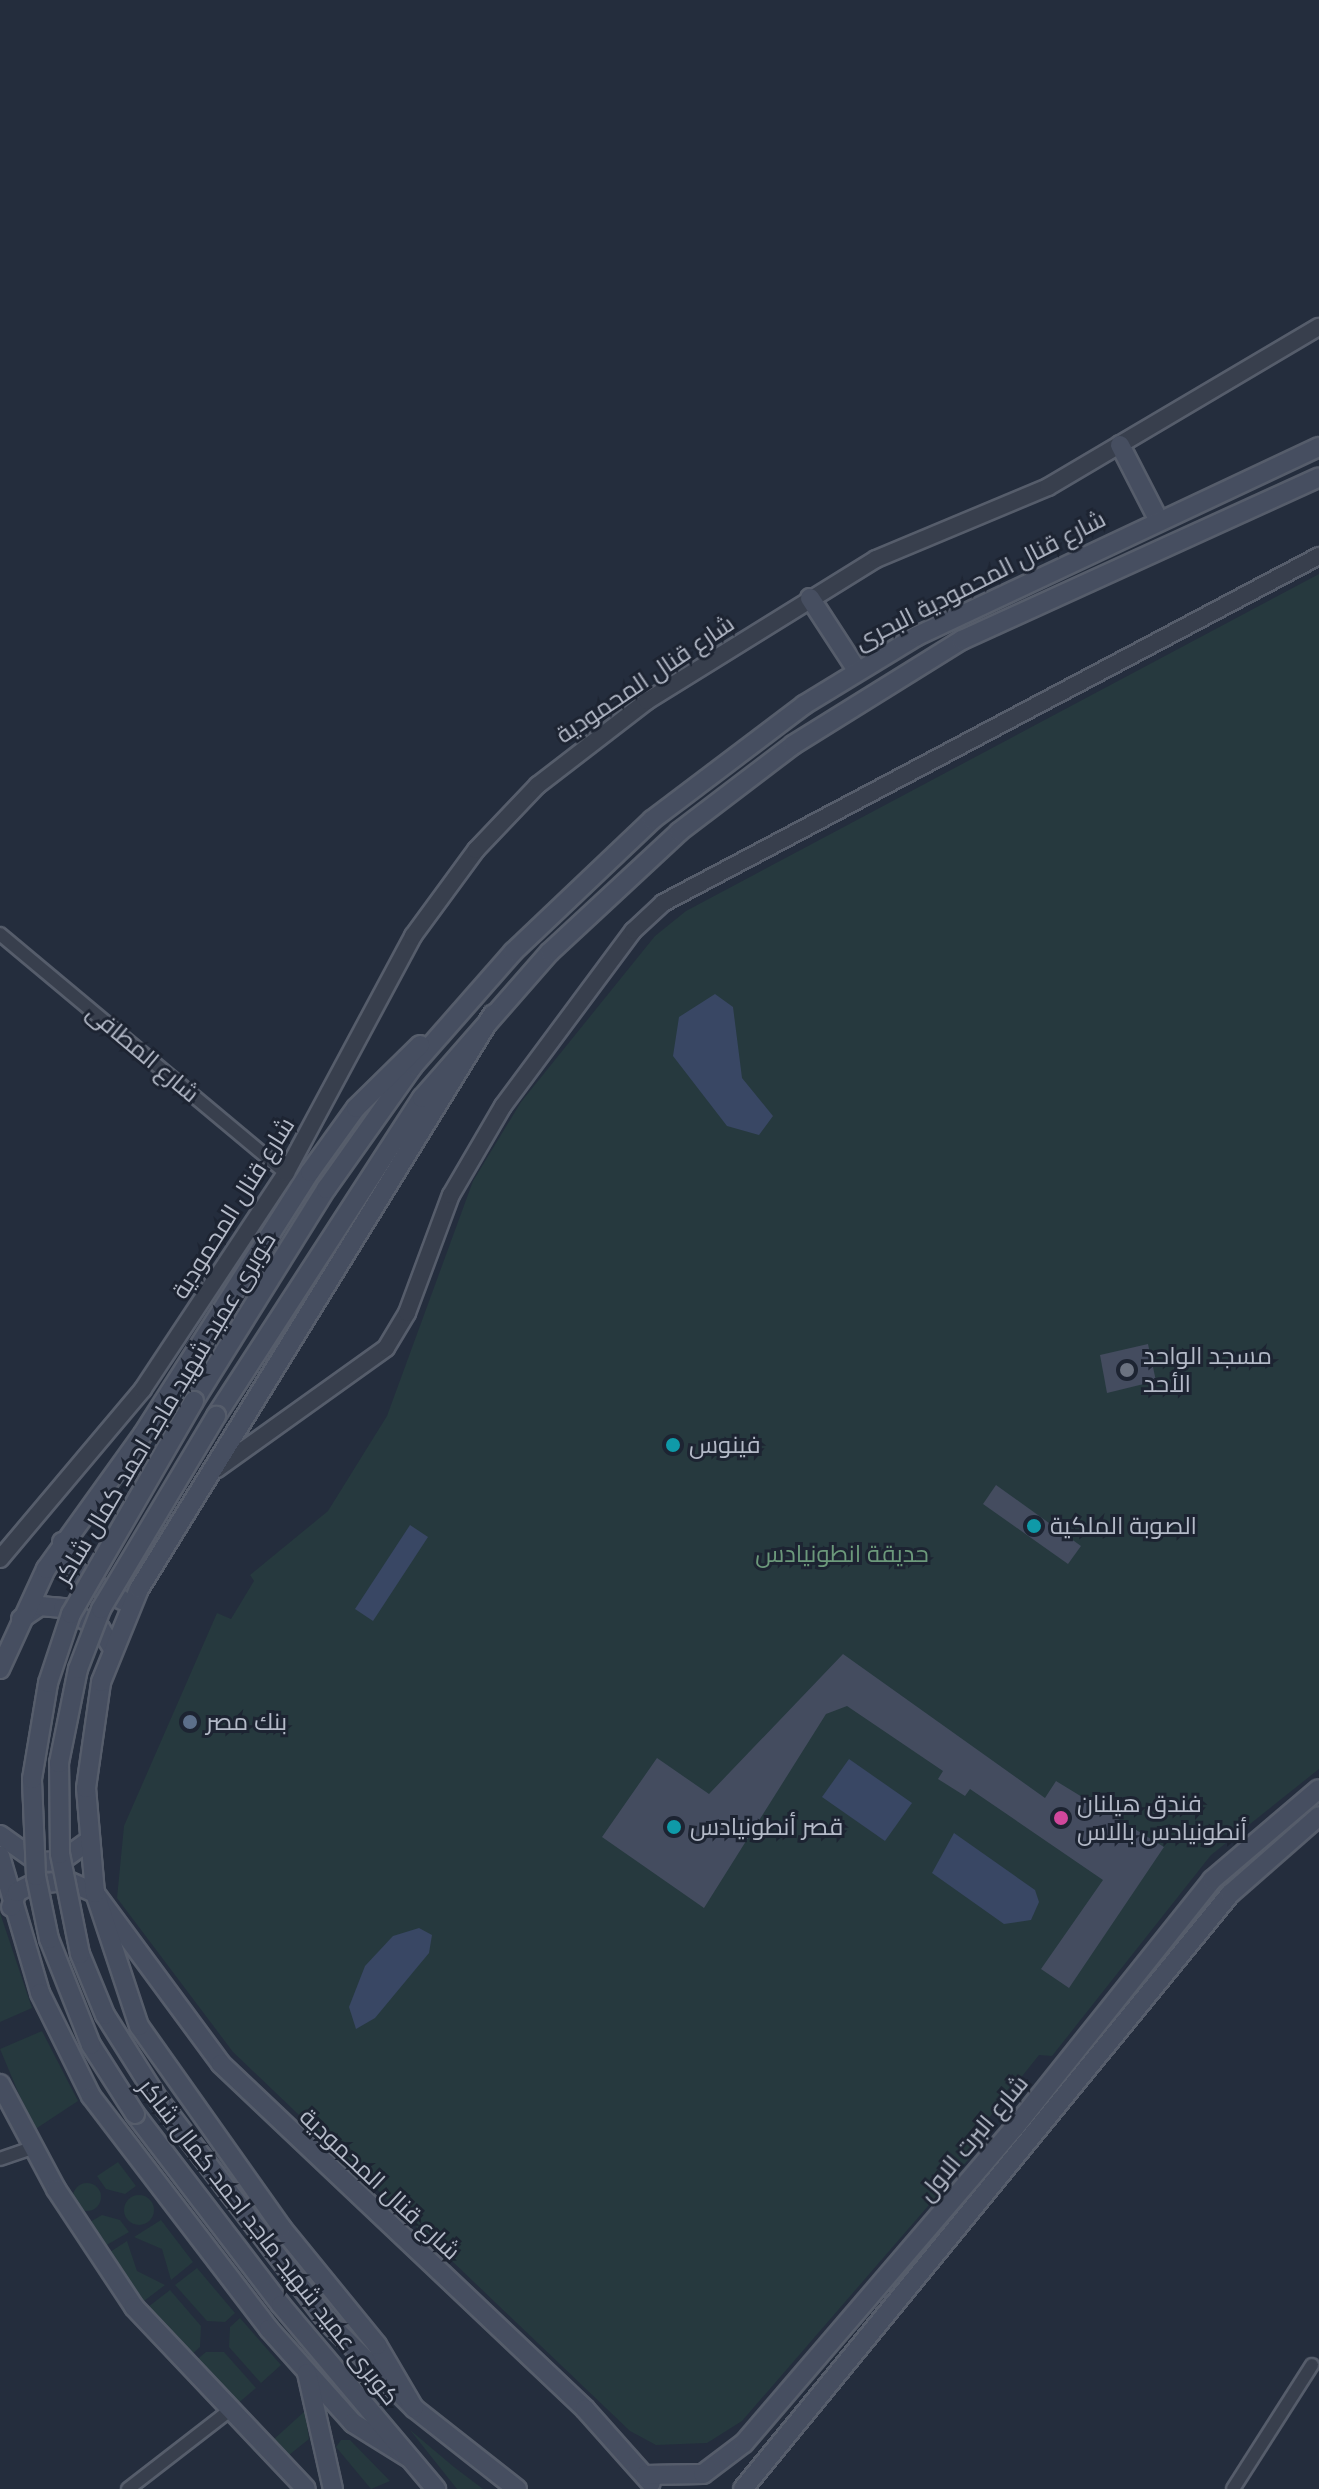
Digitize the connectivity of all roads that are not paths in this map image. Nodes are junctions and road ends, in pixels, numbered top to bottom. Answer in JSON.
{"nodes":[{"id":1,"x":1319,"y":327,"type":"edge"},
{"id":2,"x":1120,"y":445,"type":"junction"},
{"id":3,"x":1319,"y":447,"type":"edge"},
{"id":4,"x":1319,"y":477,"type":"edge"},
{"id":5,"x":1158,"y":519,"type":"junction"},
{"id":6,"x":1319,"y":556,"type":"edge"},
{"id":7,"x":810,"y":598,"type":"junction"},
{"id":8,"x":857,"y":670,"type":"junction"},
{"id":9,"x":0,"y":934,"type":"edge"},
{"id":10,"x":493,"y":1014,"type":"junction"},
{"id":11,"x":445,"y":1027,"type":"junction"},
{"id":12,"x":286,"y":1173,"type":"junction"},
{"id":13,"x":199,"y":1486,"type":"junction"},
{"id":14,"x":62,"y":1542,"type":"junction"},
{"id":15,"x":0,"y":1559,"type":"edge"},
{"id":16,"x":139,"y":1589,"type":"junction"},
{"id":17,"x":17,"y":1625,"type":"junction"},
{"id":18,"x":0,"y":1646,"type":"edge"},
{"id":19,"x":112,"y":1647,"type":"junction"},
{"id":20,"x":0,"y":1669,"type":"edge"},
{"id":21,"x":1319,"y":1789,"type":"edge"},
{"id":22,"x":1319,"y":1816,"type":"edge"},
{"id":23,"x":0,"y":1835,"type":"edge"},
{"id":24,"x":87,"y":1842,"type":"junction"},
{"id":25,"x":0,"y":1856,"type":"edge"},
{"id":26,"x":95,"y":1893,"type":"junction"},
{"id":27,"x":11,"y":1907,"type":"junction"},
{"id":28,"x":1139,"y":1971,"type":"junction"},
{"id":29,"x":1158,"y":1985,"type":"junction"},
{"id":30,"x":0,"y":2084,"type":"edge"},
{"id":31,"x":32,"y":2148,"type":"junction"},
{"id":32,"x":0,"y":2159,"type":"edge"},
{"id":33,"x":930,"y":2228,"type":"junction"},
{"id":34,"x":948,"y":2243,"type":"junction"},
{"id":35,"x":1312,"y":2365,"type":"dead end"},
{"id":36,"x":307,"y":2370,"type":"junction"},
{"id":37,"x":414,"y":2408,"type":"junction"},
{"id":38,"x":229,"y":2411,"type":"junction"},
{"id":39,"x":409,"y":2458,"type":"junction"},
{"id":40,"x":651,"y":2482,"type":"edge"},
{"id":41,"x":128,"y":2489,"type":"edge"},
{"id":42,"x":306,"y":2489,"type":"edge"},
{"id":43,"x":333,"y":2489,"type":"edge"},
{"id":44,"x":436,"y":2489,"type":"edge"},
{"id":45,"x":517,"y":2489,"type":"edge"},
{"id":46,"x":743,"y":2489,"type":"edge"},
{"id":47,"x":1233,"y":2489,"type":"edge"}],
"edges":[{"from":1,"to":2,"type":"street","name":"شارع قنال المحمودية"},
{"from":2,"to":5,"type":"main road"},
{"from":2,"to":7,"type":"street","name":"شارع قنال المحمودية"},
{"from":3,"to":5,"type":"main road","name":"شارع قنال المحمودية البحرى"},
{"from":4,"to":10,"type":"main road","name":"شارع قنال المحمودية البحرى"},
{"from":5,"to":8,"type":"main road","name":"شارع قنال المحمودية البحرى"},
{"from":6,"to":13,"type":"street"},
{"from":7,"to":8,"type":"main road"},
{"from":7,"to":12,"type":"street","name":"شارع قنال المحمودية"},
{"from":8,"to":11,"type":"main road","name":"شارع قنال المحمودية البحرى"},
{"from":9,"to":12,"type":"street","name":"شارع المطافى"},
{"from":10,"to":13,"type":"main road"},
{"from":10,"to":37,"type":"main road","name":"كوبرى عميد شهيد ماجد احمد كمال شاكر","bridge":true},
{"from":11,"to":14,"type":"main road"},
{"from":11,"to":39,"type":"main road","name":"كوبرى عميد شهيد ماجد احمد كمال شاكر","bridge":true},
{"from":12,"to":15,"type":"street","name":"شارع قنال المحمودية"},
{"from":13,"to":16,"type":"main road"},
{"from":14,"to":16,"type":"main road"},
{"from":14,"to":17,"type":"main road"},
{"from":16,"to":19,"type":"main road"},
{"from":17,"to":18,"type":"main road"},
{"from":17,"to":19,"type":"main road"},
{"from":17,"to":20,"type":"main road"},
{"from":19,"to":24,"type":"main road"},
{"from":21,"to":28,"type":"main road","name":"شارع البرت الاول"},
{"from":22,"to":29,"type":"main road","name":"شارع البرت الاول"},
{"from":23,"to":24,"type":"main road"},
{"from":24,"to":26,"type":"main road"},
{"from":25,"to":27,"type":"main road"},
{"from":26,"to":27,"type":"main road"},
{"from":26,"to":37,"type":"main road"},
{"from":26,"to":40,"type":"main road","name":"شارع قنال المحمودية"},
{"from":27,"to":36,"type":"main road"},
{"from":28,"to":29,"type":"main road"},
{"from":28,"to":33,"type":"main road","name":"شارع البرت الاول"},
{"from":29,"to":34,"type":"main road","name":"شارع البرت الاول"},
{"from":30,"to":31,"type":"main road"},
{"from":31,"to":32,"type":"street"},
{"from":31,"to":38,"type":"main road"},
{"from":33,"to":34,"type":"main road"},
{"from":33,"to":40,"type":"main road","name":"شارع البرت الاول"},
{"from":34,"to":46,"type":"main road","name":"شارع البرت الاول"},
{"from":35,"to":47,"type":"street"},
{"from":36,"to":39,"type":"main road"},
{"from":36,"to":43,"type":"main road"},
{"from":37,"to":45,"type":"main road"},
{"from":38,"to":41,"type":"street"},
{"from":38,"to":42,"type":"main road"},
{"from":39,"to":44,"type":"main road","name":"كوبرى عميد شهيد ماجد احمد كمال شاكر"}]}
